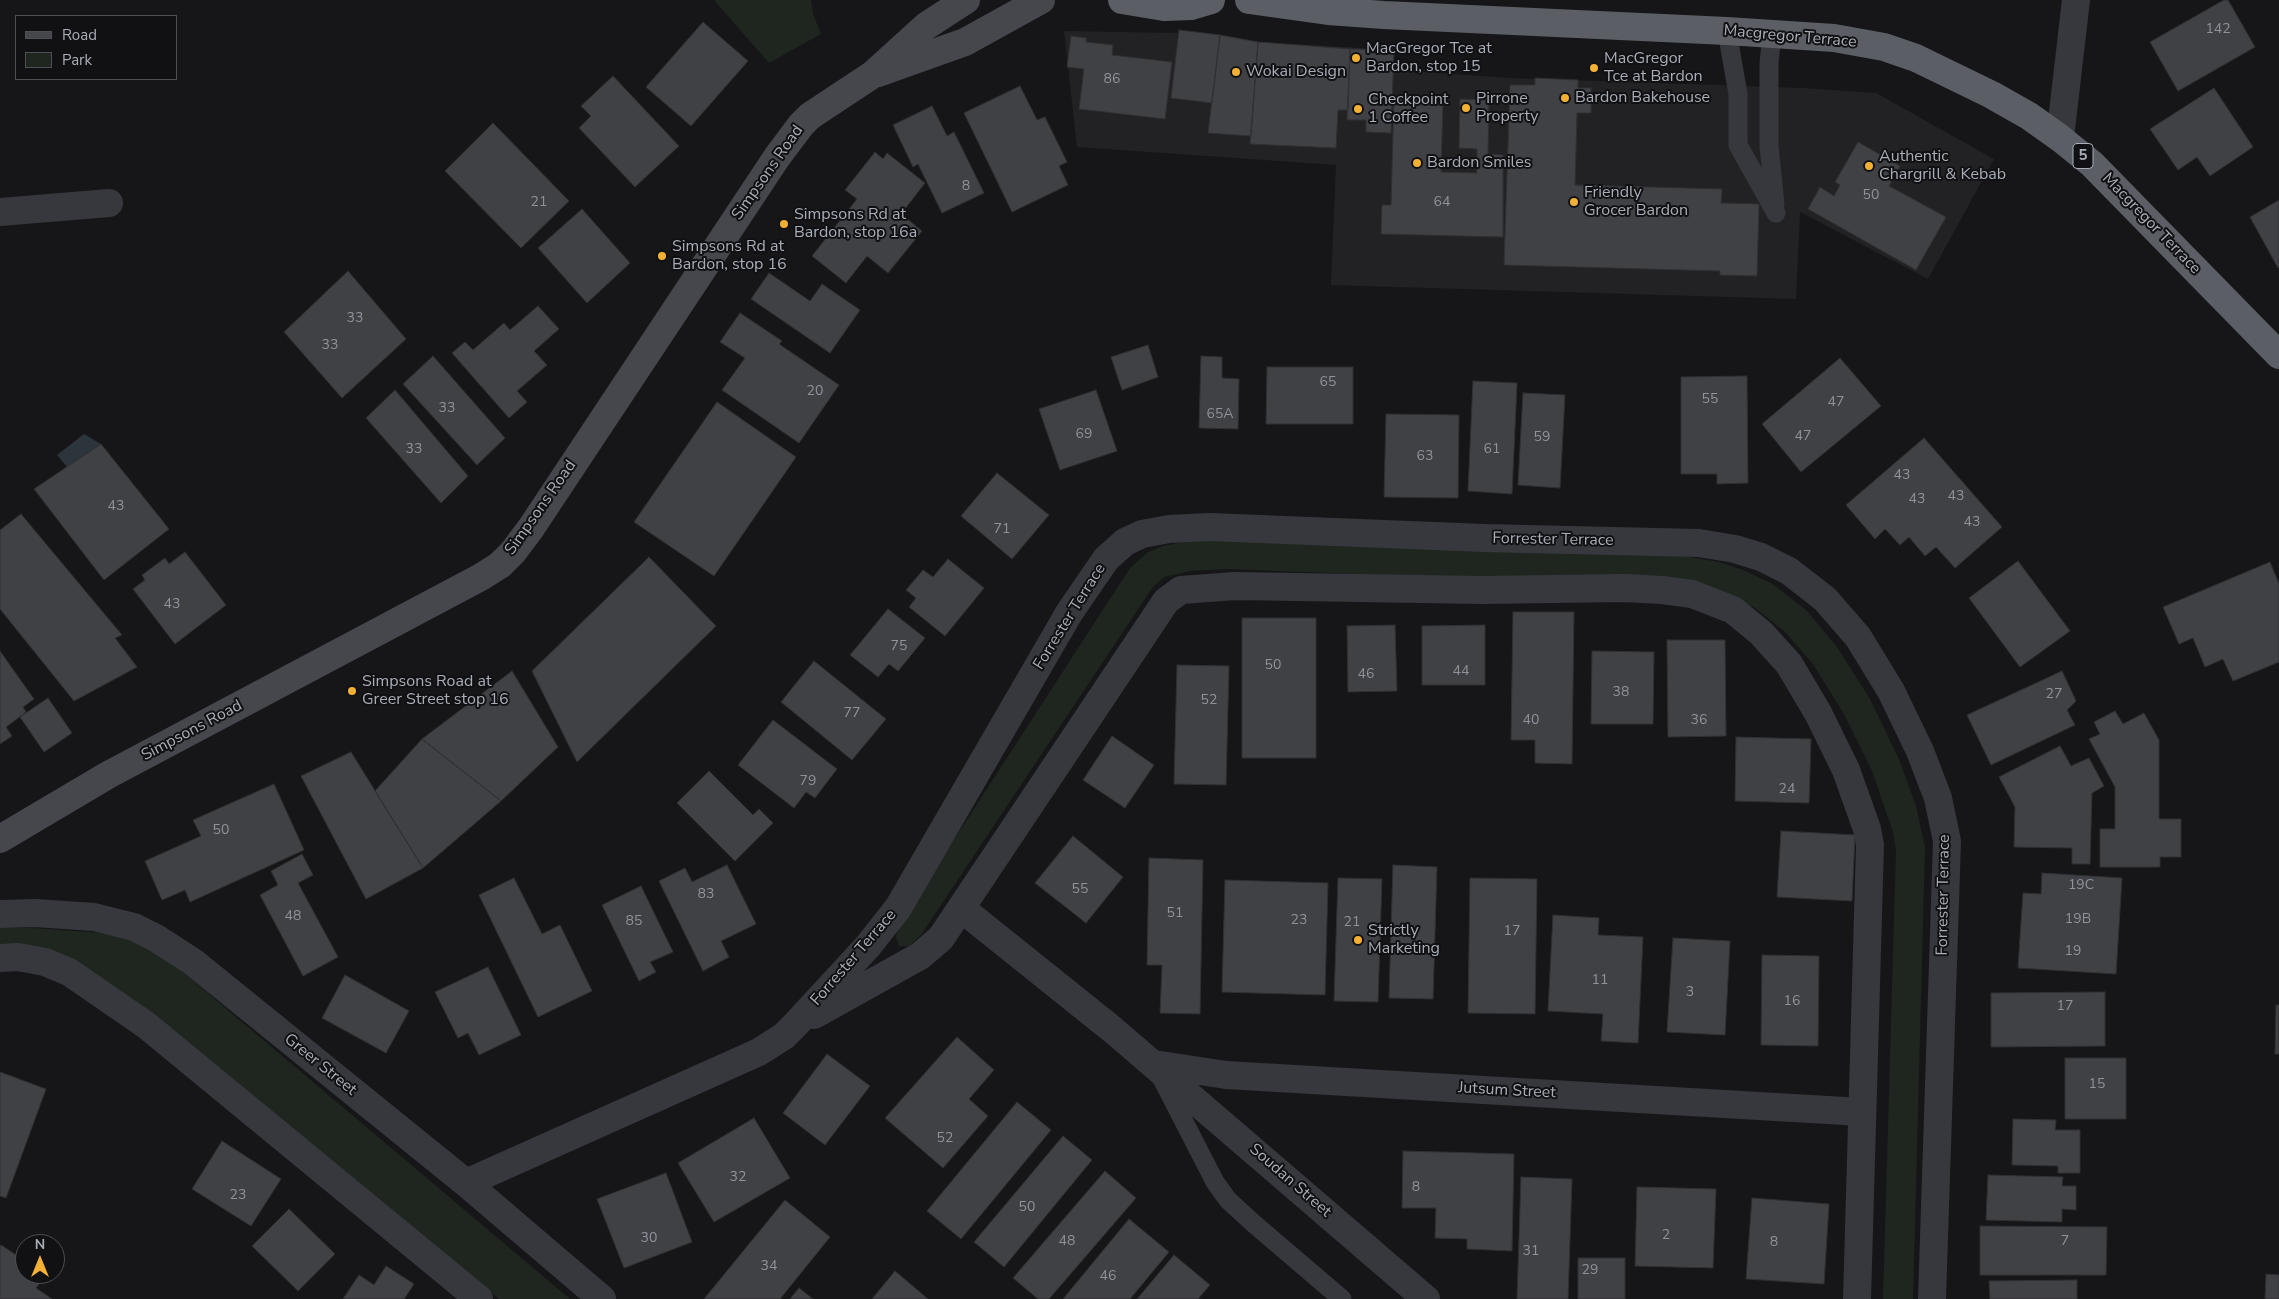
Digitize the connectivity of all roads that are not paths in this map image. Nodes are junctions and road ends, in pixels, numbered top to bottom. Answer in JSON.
{"nodes":[{"id":1,"x":942,"y":0,"type":"edge"},
{"id":2,"x":966,"y":0,"type":"edge"},
{"id":3,"x":1041,"y":0,"type":"edge"},
{"id":4,"x":1122,"y":0,"type":"edge"},
{"id":5,"x":1211,"y":0,"type":"edge"},
{"id":6,"x":1249,"y":0,"type":"edge"},
{"id":7,"x":2076,"y":0,"type":"edge"},
{"id":8,"x":926,"y":26,"type":"junction"},
{"id":9,"x":1727,"y":31,"type":"junction"},
{"id":10,"x":1772,"y":33,"type":"junction"},
{"id":11,"x":872,"y":75,"type":"junction"},
{"id":12,"x":2060,"y":138,"type":"junction"},
{"id":13,"x":1738,"y":145,"type":"junction"},
{"id":14,"x":1769,"y":146,"type":"junction"},
{"id":15,"x":109,"y":203,"type":"dead end"},
{"id":16,"x":0,"y":212,"type":"edge"},
{"id":17,"x":2279,"y":355,"type":"edge"},
{"id":18,"x":0,"y":839,"type":"edge"},
{"id":19,"x":962,"y":909,"type":"junction"},
{"id":20,"x":0,"y":914,"type":"edge"},
{"id":21,"x":0,"y":958,"type":"edge"},
{"id":22,"x":795,"y":1025,"type":"junction"},
{"id":23,"x":1154,"y":1064,"type":"junction"},
{"id":24,"x":1862,"y":1112,"type":"junction"},
{"id":25,"x":466,"y":1183,"type":"junction"},
{"id":26,"x":478,"y":1299,"type":"edge"},
{"id":27,"x":602,"y":1299,"type":"edge"},
{"id":28,"x":1342,"y":1299,"type":"edge"},
{"id":29,"x":1426,"y":1299,"type":"edge"},
{"id":30,"x":1857,"y":1299,"type":"edge"},
{"id":31,"x":1932,"y":1299,"type":"edge"}],
"edges":[{"from":1,"to":8,"type":"main road"},
{"from":2,"to":8,"type":"main road","name":"Simpsons Road"},
{"from":3,"to":11,"type":"main road","name":"Simpsons Road"},
{"from":4,"to":5,"type":"highway"},
{"from":6,"to":9,"type":"highway","name":"Macgregor Terrace","number":"5"},
{"from":7,"to":12,"type":"street"},
{"from":8,"to":11,"type":"main road","name":"Simpsons Road"},
{"from":9,"to":10,"type":"highway","name":"Macgregor Terrace","number":"5"},
{"from":9,"to":13,"type":"lane"},
{"from":10,"to":12,"type":"highway","name":"Macgregor Terrace","number":"5"},
{"from":10,"to":14,"type":"lane"},
{"from":11,"to":18,"type":"main road","name":"Simpsons Road"},
{"from":12,"to":17,"type":"highway","name":"Macgregor Terrace","number":"5"},
{"from":13,"to":14,"type":"lane"},
{"from":13,"to":14,"type":"lane"},
{"from":15,"to":16,"type":"street"},
{"from":19,"to":22,"type":"street","name":"Forrester Terrace"},
{"from":19,"to":23,"type":"street","name":"Soudan Street"},
{"from":19,"to":24,"type":"street","name":"Forrester Terrace"},
{"from":20,"to":25,"type":"street","name":"Greer Street"},
{"from":21,"to":26,"type":"street"},
{"from":22,"to":25,"type":"street","name":"Forrester Terrace"},
{"from":22,"to":31,"type":"street","name":"Forrester Terrace"},
{"from":23,"to":24,"type":"street","name":"Jutsum Street"},
{"from":23,"to":28,"type":"lane","name":"Soudan Street"},
{"from":23,"to":29,"type":"street","name":"Soudan Street"},
{"from":24,"to":30,"type":"street","name":"Forrester Terrace"},
{"from":25,"to":27,"type":"street","name":"Greer Street"}]}
